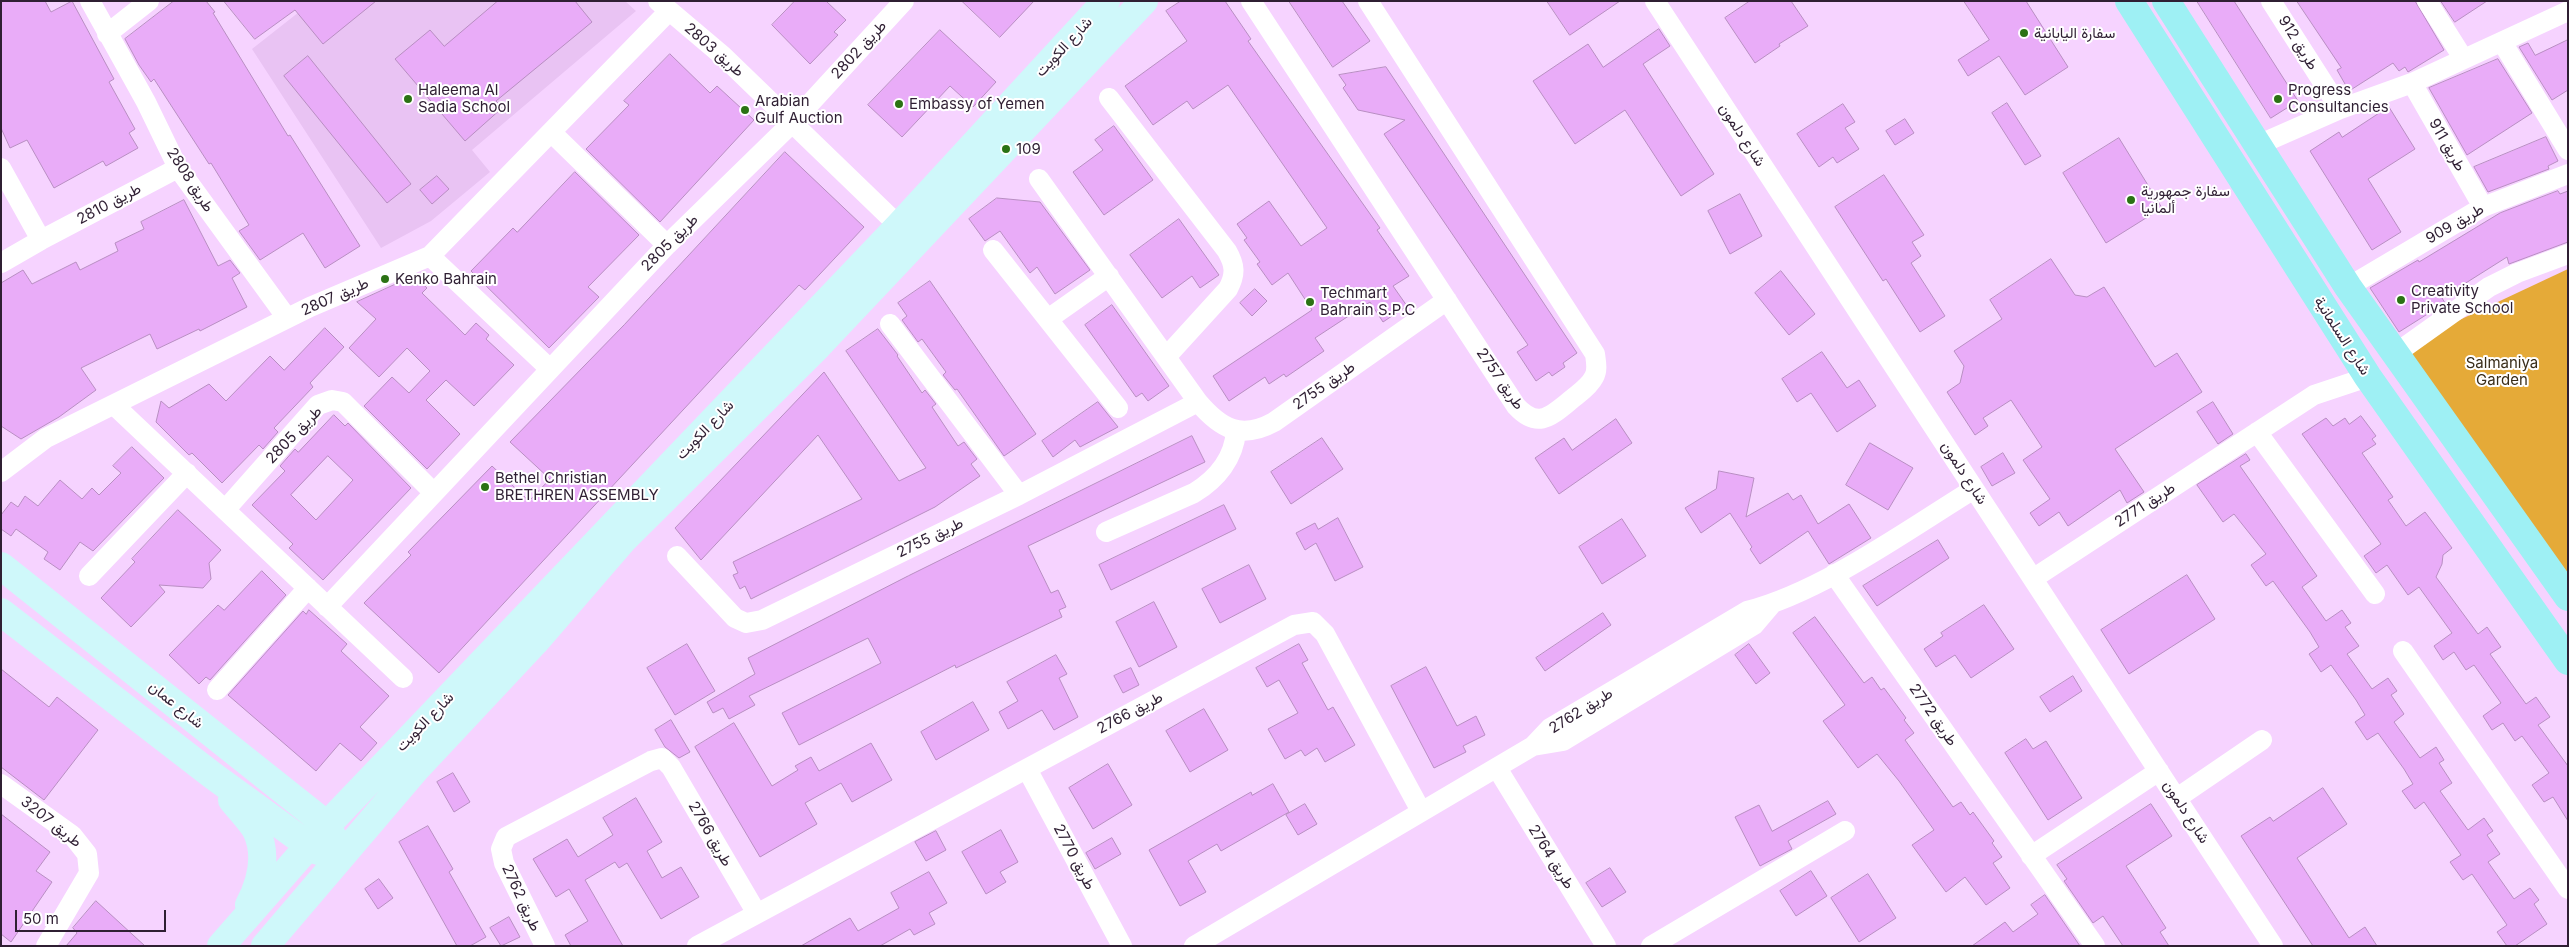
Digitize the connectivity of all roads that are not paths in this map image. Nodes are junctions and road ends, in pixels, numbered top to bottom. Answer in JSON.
{"nodes":[{"id":1,"x":90,"y":1,"type":"edge"},
{"id":2,"x":149,"y":1,"type":"edge"},
{"id":3,"x":904,"y":1,"type":"edge"},
{"id":4,"x":1106,"y":1,"type":"edge"},
{"id":5,"x":1144,"y":1,"type":"edge"},
{"id":6,"x":1251,"y":1,"type":"edge"},
{"id":7,"x":1368,"y":1,"type":"edge"},
{"id":8,"x":1655,"y":1,"type":"edge"},
{"id":9,"x":2129,"y":1,"type":"edge"},
{"id":10,"x":2166,"y":1,"type":"edge"},
{"id":11,"x":2271,"y":1,"type":"edge"},
{"id":12,"x":2427,"y":1,"type":"edge"},
{"id":13,"x":663,"y":6,"type":"edge"},
{"id":14,"x":2568,"y":12,"type":"edge"},
{"id":15,"x":107,"y":34,"type":"junction"},
{"id":16,"x":2502,"y":42,"type":"junction"},
{"id":17,"x":2462,"y":58,"type":"junction"},
{"id":18,"x":2412,"y":83,"type":"junction"},
{"id":19,"x":1109,"y":98,"type":"dead end"},
{"id":20,"x":2340,"y":110,"type":"junction"},
{"id":21,"x":793,"y":122,"type":"junction"},
{"id":22,"x":551,"y":132,"type":"junction"},
{"id":23,"x":2258,"y":145,"type":"junction"},
{"id":24,"x":2568,"y":150,"type":"edge"},
{"id":25,"x":1,"y":168,"type":"edge"},
{"id":26,"x":178,"y":168,"type":"junction"},
{"id":27,"x":2568,"y":174,"type":"edge"},
{"id":28,"x":1039,"y":179,"type":"dead end"},
{"id":29,"x":2483,"y":207,"type":"junction"},
{"id":30,"x":899,"y":226,"type":"junction"},
{"id":31,"x":41,"y":240,"type":"junction"},
{"id":32,"x":667,"y":245,"type":"junction"},
{"id":33,"x":993,"y":250,"type":"dead end"},
{"id":34,"x":2568,"y":254,"type":"edge"},
{"id":35,"x":430,"y":256,"type":"junction"},
{"id":36,"x":1,"y":263,"type":"edge"},
{"id":37,"x":1109,"y":276,"type":"junction"},
{"id":38,"x":2348,"y":287,"type":"junction"},
{"id":39,"x":1447,"y":300,"type":"junction"},
{"id":40,"x":288,"y":318,"type":"junction"},
{"id":41,"x":1048,"y":319,"type":"junction"},
{"id":42,"x":890,"y":324,"type":"dead end"},
{"id":43,"x":2395,"y":354,"type":"junction"},
{"id":44,"x":1167,"y":356,"type":"junction"},
{"id":45,"x":550,"y":369,"type":"junction"},
{"id":46,"x":2368,"y":377,"type":"junction"},
{"id":47,"x":1198,"y":402,"type":"junction"},
{"id":48,"x":114,"y":405,"type":"junction"},
{"id":49,"x":1118,"y":408,"type":"dead end"},
{"id":50,"x":1236,"y":431,"type":"junction"},
{"id":51,"x":2257,"y":432,"type":"junction"},
{"id":52,"x":1,"y":472,"type":"edge"},
{"id":53,"x":186,"y":474,"type":"junction"},
{"id":54,"x":1974,"y":489,"type":"junction"},
{"id":55,"x":434,"y":493,"type":"junction"},
{"id":56,"x":1019,"y":495,"type":"junction"},
{"id":57,"x":225,"y":510,"type":"junction"},
{"id":58,"x":1106,"y":532,"type":"dead end"},
{"id":59,"x":677,"y":556,"type":"dead end"},
{"id":60,"x":1,"y":566,"type":"edge"},
{"id":61,"x":1834,"y":574,"type":"junction"},
{"id":62,"x":89,"y":576,"type":"dead end"},
{"id":63,"x":2034,"y":578,"type":"junction"},
{"id":64,"x":308,"y":588,"type":"junction"},
{"id":65,"x":2375,"y":594,"type":"dead end"},
{"id":66,"x":2568,"y":597,"type":"edge"},
{"id":67,"x":327,"y":606,"type":"junction"},
{"id":68,"x":1,"y":612,"type":"edge"},
{"id":69,"x":2403,"y":650,"type":"dead end"},
{"id":70,"x":2568,"y":661,"type":"edge"},
{"id":71,"x":403,"y":678,"type":"dead end"},
{"id":72,"x":217,"y":690,"type":"dead end"},
{"id":73,"x":2262,"y":740,"type":"dead end"},
{"id":74,"x":662,"y":758,"type":"joint"},
{"id":75,"x":1497,"y":768,"type":"junction"},
{"id":76,"x":1027,"y":769,"type":"junction"},
{"id":77,"x":2159,"y":771,"type":"junction"},
{"id":78,"x":212,"y":775,"type":"junction"},
{"id":79,"x":1,"y":784,"type":"edge"},
{"id":80,"x":2177,"y":798,"type":"junction"},
{"id":81,"x":1420,"y":811,"type":"junction"},
{"id":82,"x":327,"y":825,"type":"junction"},
{"id":83,"x":1845,"y":831,"type":"dead end"},
{"id":84,"x":309,"y":846,"type":"junction"},
{"id":85,"x":339,"y":856,"type":"junction"},
{"id":86,"x":2032,"y":856,"type":"junction"},
{"id":87,"x":2568,"y":889,"type":"edge"},
{"id":88,"x":756,"y":912,"type":"junction"},
{"id":89,"x":240,"y":923,"type":"junction"},
{"id":90,"x":46,"y":946,"type":"edge"},
{"id":91,"x":221,"y":946,"type":"edge"},
{"id":92,"x":265,"y":946,"type":"edge"},
{"id":93,"x":544,"y":946,"type":"edge"},
{"id":94,"x":696,"y":946,"type":"edge"},
{"id":95,"x":1122,"y":946,"type":"edge"},
{"id":96,"x":1194,"y":946,"type":"edge"},
{"id":97,"x":1606,"y":946,"type":"edge"},
{"id":98,"x":1651,"y":946,"type":"edge"},
{"id":99,"x":2095,"y":946,"type":"edge"},
{"id":100,"x":2273,"y":946,"type":"edge"}],
"edges":[{"from":1,"to":15,"type":"street","name":"طريق 2808"},
{"from":2,"to":15,"type":"street"},
{"from":3,"to":21,"type":"street","name":"طريق 2802"},
{"from":4,"to":30,"type":"main road","name":"شارع الكويت"},
{"from":5,"to":85,"type":"main road","name":"شارع الكويت"},
{"from":6,"to":39,"type":"street","name":"طريق 2757"},
{"from":7,"to":39,"type":"street","name":"طريق 2757"},
{"from":8,"to":54,"type":"street","name":"شارع دلمون"},
{"from":9,"to":46,"type":"main road","name":"شارع السلمانية"},
{"from":10,"to":23,"type":"main road"},
{"from":11,"to":20,"type":"street","name":"طريق 912"},
{"from":12,"to":17,"type":"street"},
{"from":13,"to":21,"type":"street","name":"طريق 2803"},
{"from":13,"to":22,"type":"street","name":"طريق 2807"},
{"from":14,"to":16,"type":"street"},
{"from":15,"to":26,"type":"street","name":"طريق 2808"},
{"from":16,"to":17,"type":"street"},
{"from":16,"to":24,"type":"street"},
{"from":17,"to":18,"type":"street"},
{"from":18,"to":20,"type":"street"},
{"from":18,"to":29,"type":"street","name":"طريق 911"},
{"from":19,"to":44,"type":"street"},
{"from":20,"to":23,"type":"street"},
{"from":21,"to":30,"type":"street","name":"طريق 2803"},
{"from":21,"to":32,"type":"street","name":"طريق 2805"},
{"from":22,"to":32,"type":"street"},
{"from":22,"to":35,"type":"street","name":"طريق 2807"},
{"from":23,"to":38,"type":"main road"},
{"from":25,"to":31,"type":"street"},
{"from":26,"to":31,"type":"street","name":"طريق 2810"},
{"from":26,"to":40,"type":"street","name":"طريق 2808"},
{"from":27,"to":29,"type":"street","name":"طريق 909"},
{"from":28,"to":37,"type":"street"},
{"from":29,"to":38,"type":"street","name":"طريق 909"},
{"from":30,"to":82,"type":"main road","name":"شارع الكويت"},
{"from":31,"to":36,"type":"street","name":"طريق 2810"},
{"from":32,"to":45,"type":"street","name":"طريق 2805"},
{"from":33,"to":41,"type":"street"},
{"from":34,"to":43,"type":"street"},
{"from":35,"to":40,"type":"street","name":"طريق 2807"},
{"from":35,"to":45,"type":"street"},
{"from":37,"to":41,"type":"street"},
{"from":37,"to":44,"type":"street"},
{"from":38,"to":43,"type":"main road"},
{"from":39,"to":50,"type":"street","name":"طريق 2755"},
{"from":40,"to":48,"type":"street","name":"طريق 2807"},
{"from":41,"to":49,"type":"street"},
{"from":42,"to":56,"type":"street"},
{"from":43,"to":66,"type":"main road"},
{"from":44,"to":47,"type":"street"},
{"from":45,"to":55,"type":"street","name":"طريق 2805"},
{"from":46,"to":51,"type":"street","name":"طريق 2771"},
{"from":46,"to":70,"type":"main road","name":"شارع السلمانية"},
{"from":47,"to":50,"type":"street"},
{"from":47,"to":56,"type":"street","name":"طريق 2755"},
{"from":48,"to":52,"type":"street","name":"طريق 2807"},
{"from":48,"to":53,"type":"street"},
{"from":50,"to":58,"type":"street"},
{"from":51,"to":63,"type":"street","name":"طريق 2771"},
{"from":51,"to":65,"type":"street"},
{"from":53,"to":57,"type":"street"},
{"from":53,"to":62,"type":"street"},
{"from":54,"to":61,"type":"street","name":"طريق 2762"},
{"from":54,"to":63,"type":"street","name":"شارع دلمون"},
{"from":55,"to":57,"type":"street","name":"طريق 2805"},
{"from":55,"to":67,"type":"street","name":"طريق 2805"},
{"from":56,"to":59,"type":"street","name":"طريق 2755"},
{"from":57,"to":64,"type":"street"},
{"from":60,"to":82,"type":"main road","name":"شارع عمان"},
{"from":61,"to":75,"type":"street","name":"طريق 2762"},
{"from":61,"to":86,"type":"street","name":"طريق 2772"},
{"from":63,"to":77,"type":"street","name":"شارع دلمون"},
{"from":64,"to":67,"type":"street"},
{"from":64,"to":72,"type":"street"},
{"from":67,"to":71,"type":"street"},
{"from":68,"to":78,"type":"main road"},
{"from":69,"to":87,"type":"street"},
{"from":73,"to":80,"type":"street"},
{"from":74,"to":88,"type":"street","name":"طريق 2766"},
{"from":74,"to":93,"type":"street","name":"طريق 2762"},
{"from":75,"to":81,"type":"street","name":"طريق 2762"},
{"from":75,"to":97,"type":"street","name":"طريق 2764"},
{"from":76,"to":81,"type":"street","name":"طريق 2766"},
{"from":76,"to":88,"type":"street","name":"طريق 2766"},
{"from":76,"to":95,"type":"street","name":"طريق 2770"},
{"from":77,"to":80,"type":"street","name":"شارع دلمون"},
{"from":77,"to":86,"type":"street"},
{"from":78,"to":84,"type":"main road"},
{"from":78,"to":89,"type":"main road"},
{"from":79,"to":90,"type":"street","name":"طريق 3207"},
{"from":80,"to":100,"type":"street","name":"شارع دلمون"},
{"from":81,"to":96,"type":"street","name":"طريق 2762"},
{"from":82,"to":84,"type":"main road","name":"شارع الكويت"},
{"from":82,"to":85,"type":"main road"},
{"from":83,"to":98,"type":"street"},
{"from":84,"to":85,"type":"main road"},
{"from":84,"to":89,"type":"main road","name":"شارع الكويت"},
{"from":85,"to":92,"type":"main road","name":"شارع الكويت"},
{"from":86,"to":99,"type":"street","name":"طريق 2772"},
{"from":88,"to":94,"type":"street","name":"طريق 2766"},
{"from":89,"to":91,"type":"main road","name":"شارع الكويت"}]}
